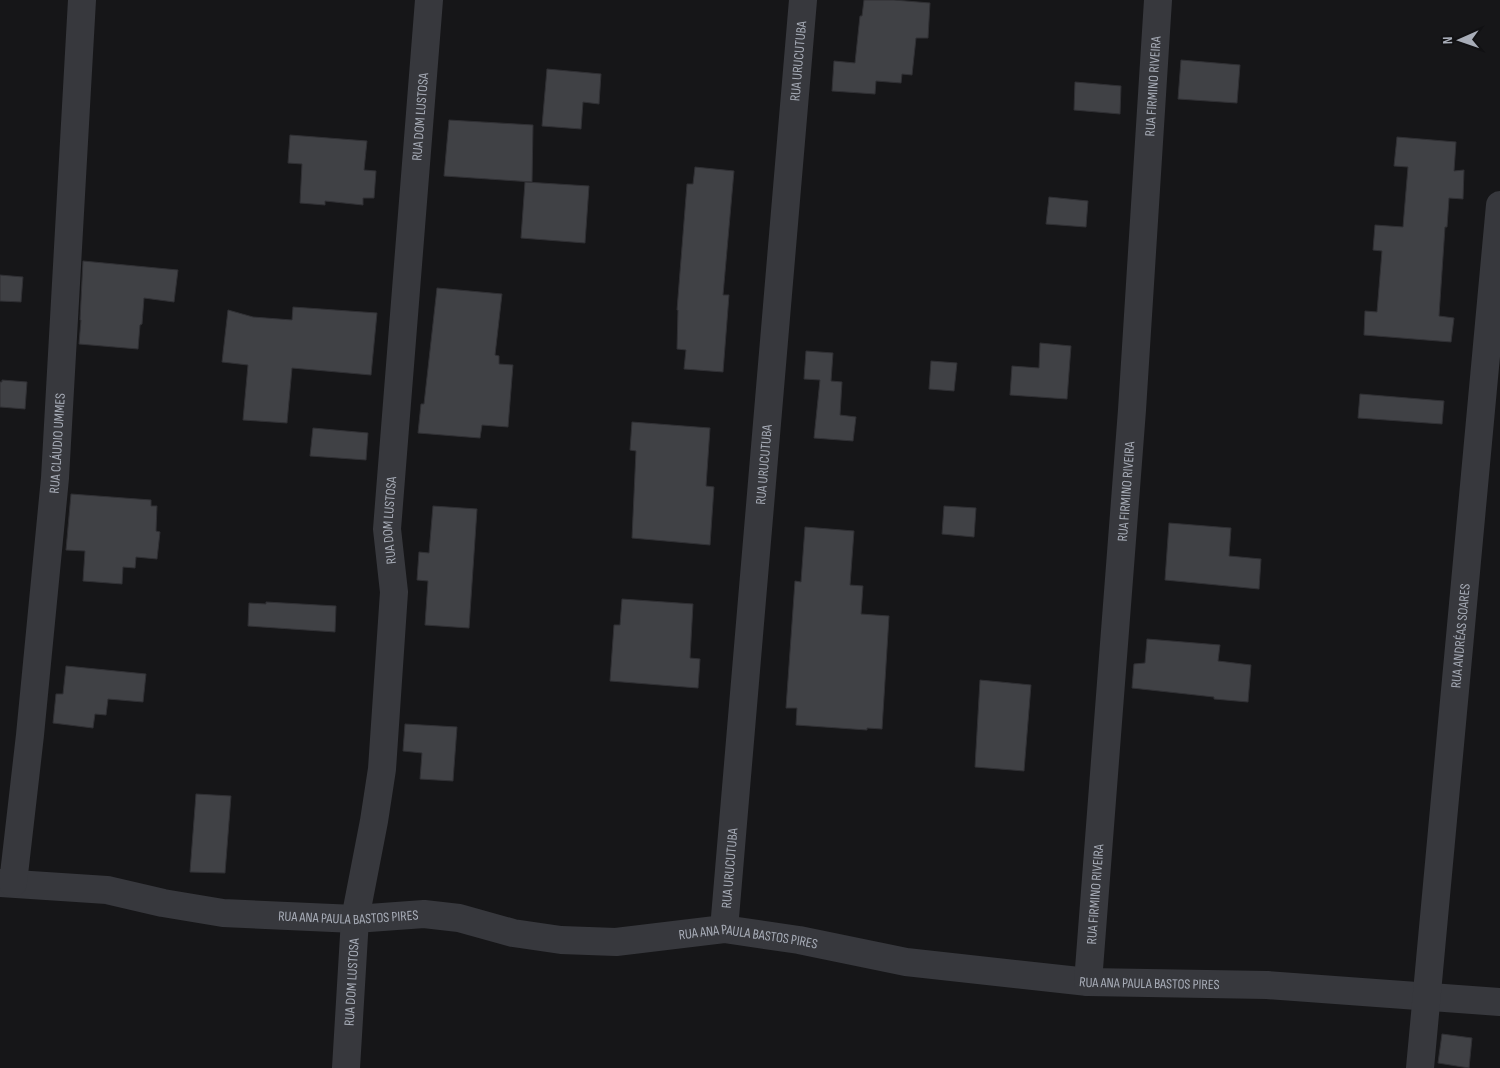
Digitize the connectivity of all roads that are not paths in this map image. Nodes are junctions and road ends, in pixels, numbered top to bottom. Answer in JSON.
{"nodes":[{"id":1,"x":82,"y":0,"type":"edge"},
{"id":2,"x":429,"y":0,"type":"edge"},
{"id":3,"x":803,"y":0,"type":"edge"},
{"id":4,"x":1158,"y":0,"type":"edge"},
{"id":5,"x":1500,"y":205,"type":"edge"},
{"id":6,"x":1492,"y":387,"type":"edge"},
{"id":7,"x":7,"y":883,"type":"edge"},
{"id":8,"x":355,"y":919,"type":"junction"},
{"id":9,"x":724,"y":928,"type":"junction"},
{"id":10,"x":1088,"y":982,"type":"junction"},
{"id":11,"x":1428,"y":997,"type":"junction"},
{"id":12,"x":1500,"y":1002,"type":"edge"},
{"id":13,"x":346,"y":1068,"type":"edge"},
{"id":14,"x":1420,"y":1068,"type":"edge"}],
"edges":[{"from":1,"to":7,"type":"street","name":"RUA CLÁUDIO UMMES"},
{"from":2,"to":8,"type":"street","name":"RUA DOM LUSTOSA"},
{"from":3,"to":9,"type":"street","name":"RUA URUCUTUBA"},
{"from":4,"to":10,"type":"street","name":"RUA FIRMINO RIVEIRA"},
{"from":5,"to":6,"type":"street","name":"RUA ANDRÉAS SOARES"},
{"from":6,"to":11,"type":"street","name":"RUA ANDRÉAS SOARES"},
{"from":7,"to":8,"type":"street","name":"RUA ANA PAULA BASTOS PIRES"},
{"from":8,"to":9,"type":"street","name":"RUA ANA PAULA BASTOS PIRES"},
{"from":8,"to":13,"type":"street","name":"RUA DOM LUSTOSA"},
{"from":9,"to":10,"type":"street","name":"RUA ANA PAULA BASTOS PIRES"},
{"from":10,"to":11,"type":"street","name":"RUA ANA PAULA BASTOS PIRES"},
{"from":11,"to":12,"type":"street","name":"RUA ANA PAULA BASTOS PIRES"},
{"from":11,"to":14,"type":"street","name":"RUA ANDRÉAS SOARES"}]}
